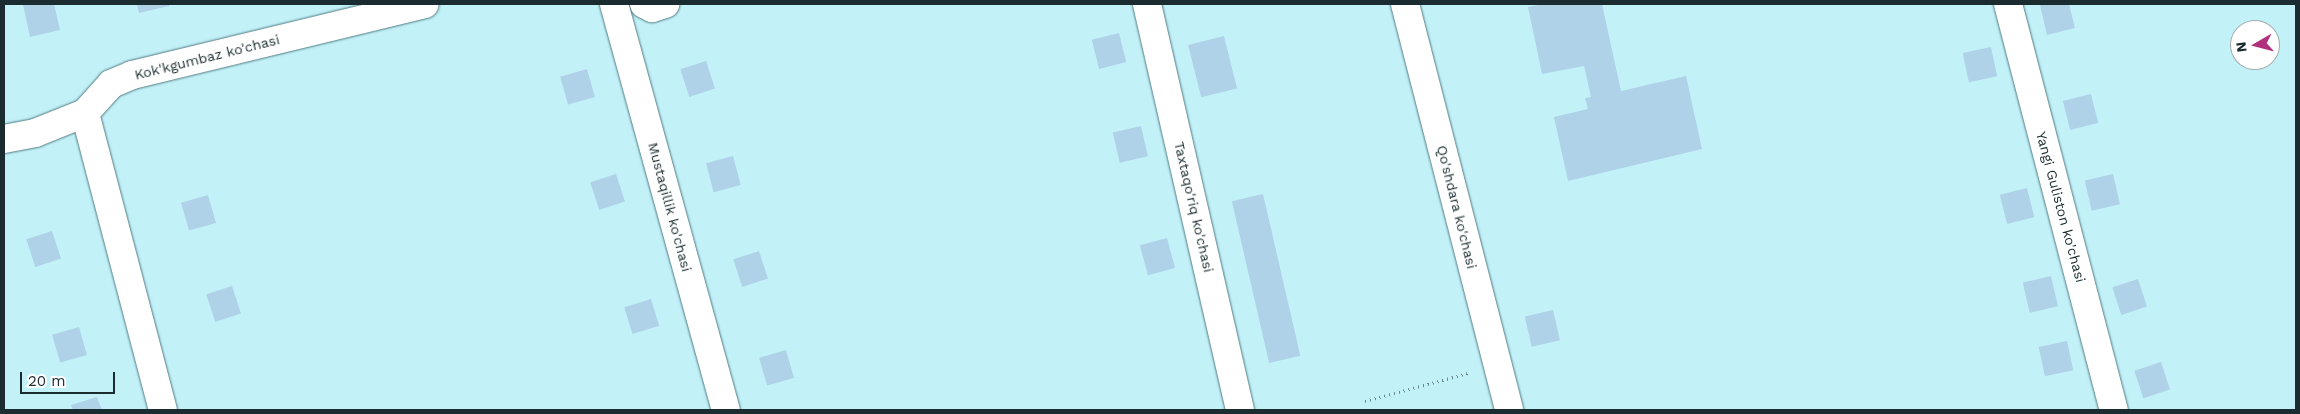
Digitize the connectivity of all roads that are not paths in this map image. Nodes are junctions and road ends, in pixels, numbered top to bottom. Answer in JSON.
{"nodes":[{"id":1,"x":425,"y":4,"type":"edge"},
{"id":2,"x":614,"y":4,"type":"edge"},
{"id":3,"x":644,"y":4,"type":"edge"},
{"id":4,"x":665,"y":4,"type":"edge"},
{"id":5,"x":1147,"y":4,"type":"edge"},
{"id":6,"x":1405,"y":4,"type":"edge"},
{"id":7,"x":2008,"y":4,"type":"edge"},
{"id":8,"x":85,"y":113,"type":"junction"},
{"id":9,"x":4,"y":140,"type":"edge"},
{"id":10,"x":163,"y":410,"type":"edge"},
{"id":11,"x":726,"y":410,"type":"edge"},
{"id":12,"x":1240,"y":410,"type":"edge"},
{"id":13,"x":1509,"y":410,"type":"edge"},
{"id":14,"x":2114,"y":410,"type":"edge"}],
"edges":[{"from":1,"to":8,"type":"street","name":"Kok'kgumbaz ko'chasi"},
{"from":2,"to":11,"type":"street","name":"Mustaqillik ko'chasi"},
{"from":3,"to":4,"type":"street"},
{"from":5,"to":12,"type":"street","name":"Taxtaqo'riq ko'chasi"},
{"from":6,"to":13,"type":"street","name":"Qo'shdara ko'chasi"},
{"from":7,"to":14,"type":"street","name":"Yangi Guliston ko'chasi"},
{"from":8,"to":9,"type":"street","name":"Kok'kgumbaz ko'chasi"},
{"from":8,"to":10,"type":"street"}]}
